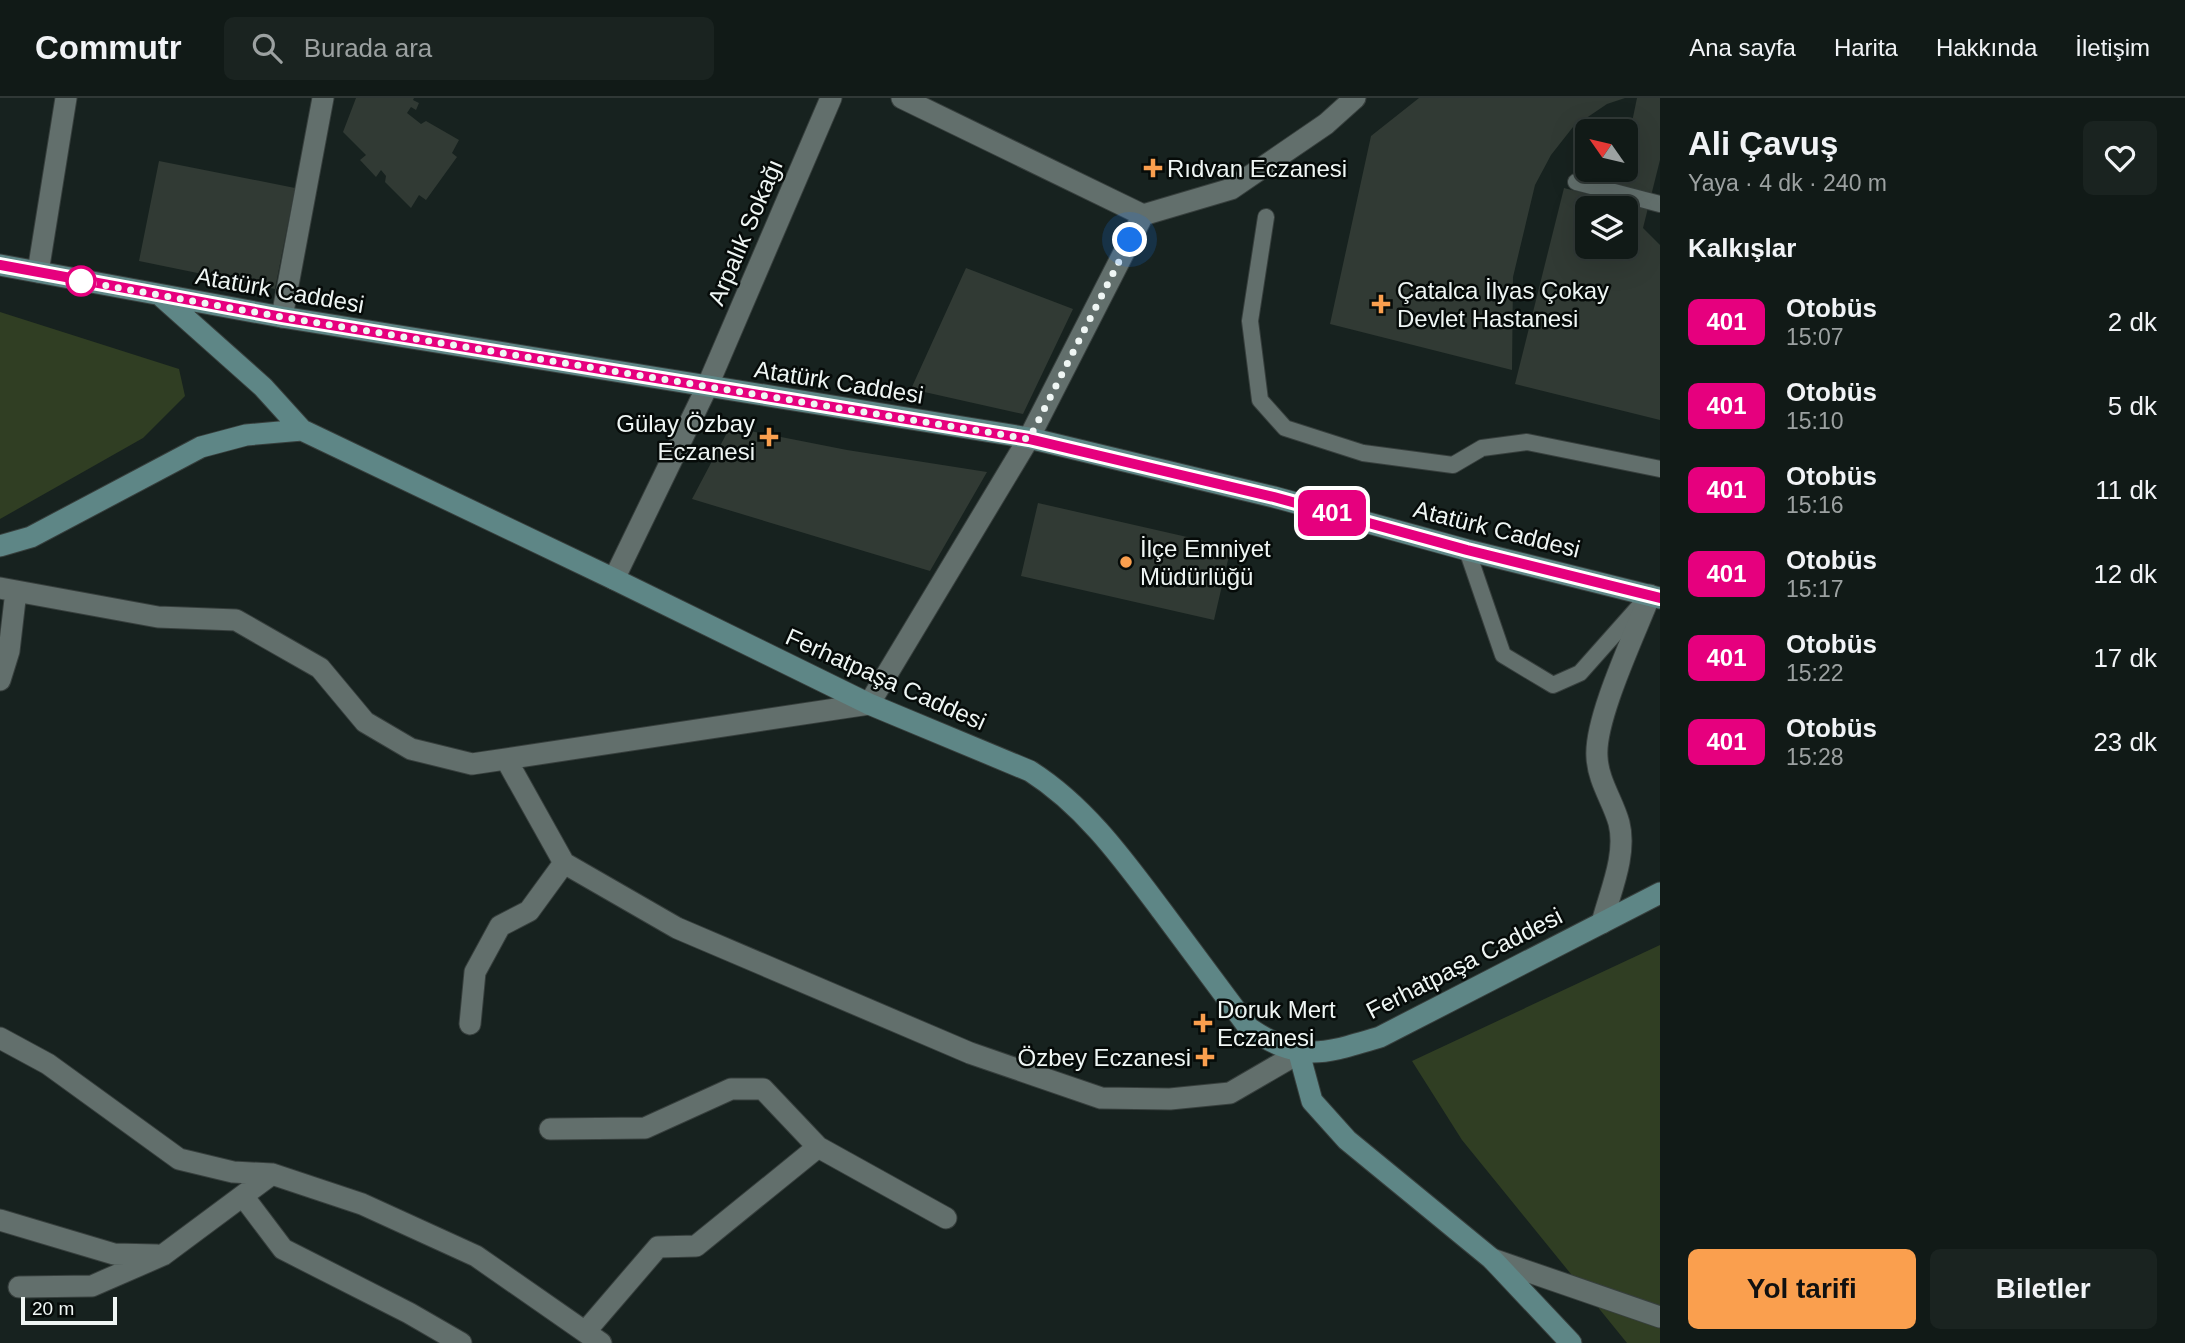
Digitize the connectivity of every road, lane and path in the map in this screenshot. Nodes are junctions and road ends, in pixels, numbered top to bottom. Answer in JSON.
{"nodes":[{"id":1,"x":66,"y":98,"type":"edge"},
{"id":2,"x":323,"y":98,"type":"edge"},
{"id":3,"x":831,"y":98,"type":"edge"},
{"id":4,"x":902,"y":98,"type":"edge"},
{"id":5,"x":1355,"y":98,"type":"edge"},
{"id":6,"x":1576,"y":182,"type":"dead end"},
{"id":7,"x":1660,"y":204,"type":"edge"},
{"id":8,"x":1143,"y":215,"type":"junction"},
{"id":9,"x":1266,"y":216,"type":"dead end"},
{"id":10,"x":0,"y":265,"type":"edge"},
{"id":11,"x":38,"y":272,"type":"junction"},
{"id":12,"x":160,"y":296,"type":"junction"},
{"id":13,"x":282,"y":317,"type":"junction"},
{"id":14,"x":707,"y":387,"type":"junction"},
{"id":15,"x":302,"y":430,"type":"junction"},
{"id":16,"x":1029,"y":439,"type":"junction"},
{"id":17,"x":1660,"y":468,"type":"edge"},
{"id":18,"x":0,"y":546,"type":"edge"},
{"id":19,"x":1467,"y":550,"type":"junction"},
{"id":20,"x":614,"y":579,"type":"junction"},
{"id":21,"x":8,"y":589,"type":"edge"},
{"id":22,"x":1655,"y":596,"type":"edge"},
{"id":23,"x":0,"y":680,"type":"edge"},
{"id":24,"x":869,"y":704,"type":"junction"},
{"id":25,"x":507,"y":761,"type":"junction"},
{"id":26,"x":564,"y":863,"type":"junction"},
{"id":27,"x":1660,"y":893,"type":"edge"},
{"id":28,"x":1602,"y":923,"type":"junction"},
{"id":29,"x":470,"y":1024,"type":"dead end"},
{"id":30,"x":0,"y":1038,"type":"edge"},
{"id":31,"x":1299,"y":1053,"type":"junction"},
{"id":32,"x":550,"y":1129,"type":"dead end"},
{"id":33,"x":818,"y":1147,"type":"junction"},
{"id":34,"x":272,"y":1174,"type":"junction"},
{"id":35,"x":243,"y":1196,"type":"junction"},
{"id":36,"x":946,"y":1218,"type":"dead end"},
{"id":37,"x":0,"y":1220,"type":"edge"},
{"id":38,"x":163,"y":1255,"type":"junction"},
{"id":39,"x":1492,"y":1259,"type":"junction"},
{"id":40,"x":19,"y":1287,"type":"dead end"},
{"id":41,"x":1660,"y":1317,"type":"edge"},
{"id":42,"x":593,"y":1338,"type":"edge"},
{"id":43,"x":461,"y":1343,"type":"edge"},
{"id":44,"x":1571,"y":1343,"type":"edge"}],
"edges":[{"from":1,"to":11,"type":"street"},
{"from":2,"to":13,"type":"street"},
{"from":3,"to":14,"type":"street","name":"Arpalık Sokağı"},
{"from":4,"to":8,"type":"street"},
{"from":5,"to":8,"type":"street"},
{"from":6,"to":7,"type":"lane"},
{"from":8,"to":16,"type":"street"},
{"from":9,"to":17,"type":"lane"},
{"from":10,"to":11,"type":"main road","name":"Atatürk Caddesi"},
{"from":11,"to":12,"type":"main road","name":"Atatürk Caddesi"},
{"from":12,"to":13,"type":"main road","name":"Atatürk Caddesi"},
{"from":12,"to":15,"type":"main road"},
{"from":13,"to":14,"type":"main road","name":"Atatürk Caddesi"},
{"from":14,"to":16,"type":"main road","name":"Atatürk Caddesi"},
{"from":14,"to":20,"type":"street","name":"Arpalık Sokağı"},
{"from":15,"to":18,"type":"main road"},
{"from":15,"to":20,"type":"main road","name":"Ferhatpaşa Caddesi"},
{"from":16,"to":19,"type":"main road","name":"Atatürk Caddesi"},
{"from":16,"to":24,"type":"street"},
{"from":19,"to":22,"type":"main road","name":"Atatürk Caddesi"},
{"from":19,"to":22,"type":"lane"},
{"from":20,"to":24,"type":"main road","name":"Ferhatpaşa Caddesi"},
{"from":21,"to":23,"type":"street"},
{"from":21,"to":25,"type":"street"},
{"from":22,"to":28,"type":"street"},
{"from":24,"to":25,"type":"street"},
{"from":24,"to":31,"type":"main road","name":"Ferhatpaşa Caddesi"},
{"from":25,"to":26,"type":"street"},
{"from":26,"to":29,"type":"street"},
{"from":26,"to":31,"type":"street"},
{"from":27,"to":28,"type":"main road","name":"Ferhatpaşa Caddesi"},
{"from":28,"to":31,"type":"main road","name":"Ferhatpaşa Caddesi"},
{"from":30,"to":34,"type":"street"},
{"from":31,"to":39,"type":"main road"},
{"from":32,"to":33,"type":"street"},
{"from":33,"to":36,"type":"street"},
{"from":33,"to":42,"type":"street"},
{"from":34,"to":35,"type":"street"},
{"from":34,"to":42,"type":"street"},
{"from":35,"to":38,"type":"street"},
{"from":35,"to":43,"type":"street"},
{"from":37,"to":38,"type":"street"},
{"from":38,"to":40,"type":"street"},
{"from":39,"to":41,"type":"street"},
{"from":39,"to":44,"type":"main road"}]}
